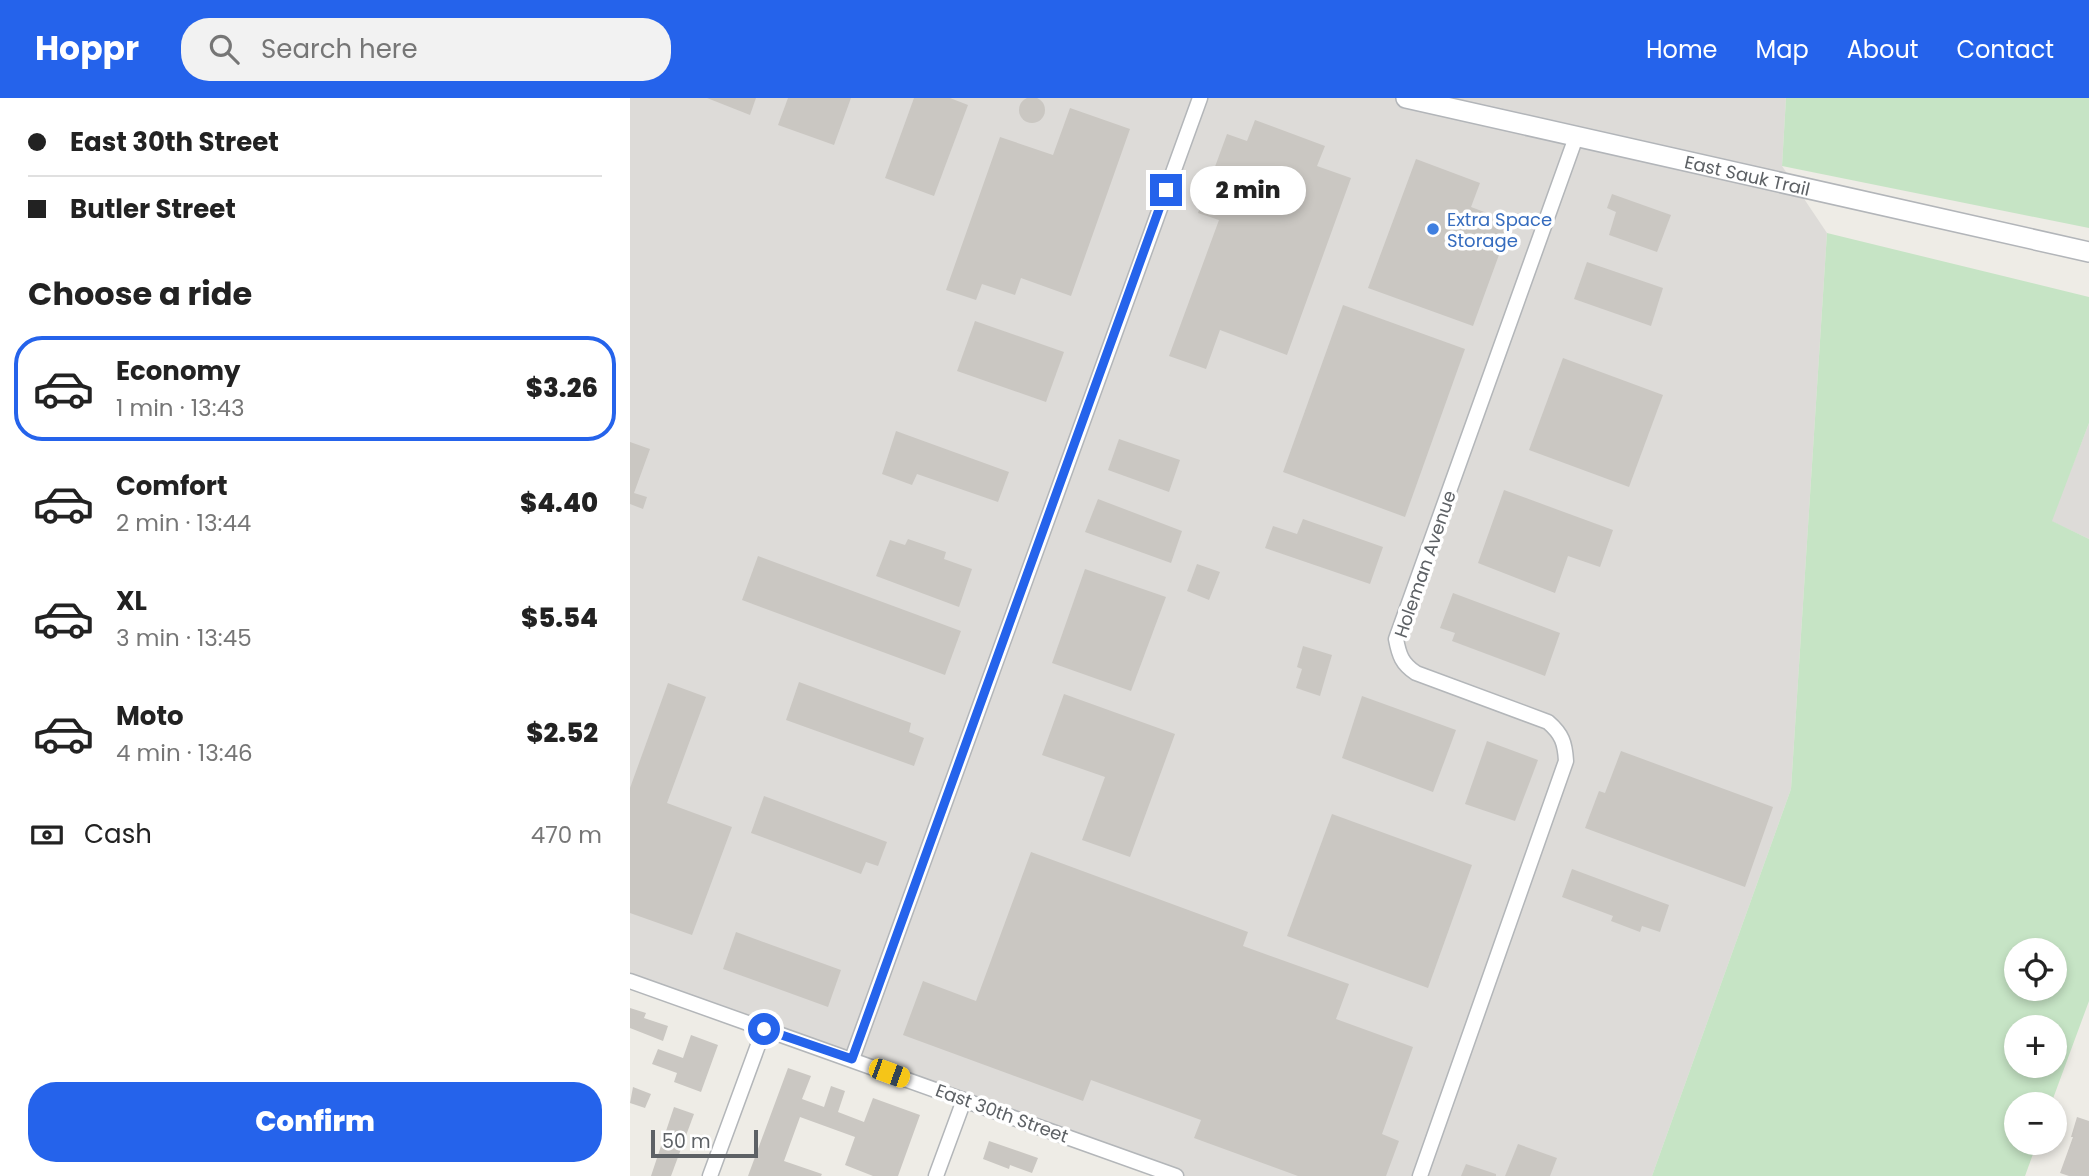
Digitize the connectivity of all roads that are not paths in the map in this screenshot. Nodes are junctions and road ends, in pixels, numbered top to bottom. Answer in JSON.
{"nodes":[{"id":1,"x":1200,"y":98,"type":"edge"},
{"id":2,"x":1406,"y":98,"type":"edge"},
{"id":3,"x":1576,"y":137,"type":"junction"},
{"id":4,"x":2089,"y":252,"type":"edge"},
{"id":5,"x":630,"y":981,"type":"edge"},
{"id":6,"x":764,"y":1029,"type":"junction"},
{"id":7,"x":852,"y":1059,"type":"junction"},
{"id":8,"x":964,"y":1100,"type":"junction"},
{"id":9,"x":710,"y":1176,"type":"edge"},
{"id":10,"x":936,"y":1176,"type":"edge"},
{"id":11,"x":1174,"y":1176,"type":"edge"},
{"id":12,"x":1420,"y":1176,"type":"edge"}],
"edges":[{"from":1,"to":7,"type":"street"},
{"from":2,"to":3,"type":"main road","name":"East Sauk Trail"},
{"from":3,"to":4,"type":"main road","name":"East Sauk Trail"},
{"from":3,"to":12,"type":"street","name":"Holeman Avenue"},
{"from":5,"to":6,"type":"street","name":"East 30th Street"},
{"from":6,"to":7,"type":"street","name":"East 30th Street"},
{"from":6,"to":9,"type":"street"},
{"from":7,"to":8,"type":"street","name":"East 30th Street"},
{"from":8,"to":10,"type":"street"},
{"from":8,"to":11,"type":"street","name":"East 30th Street"}]}
